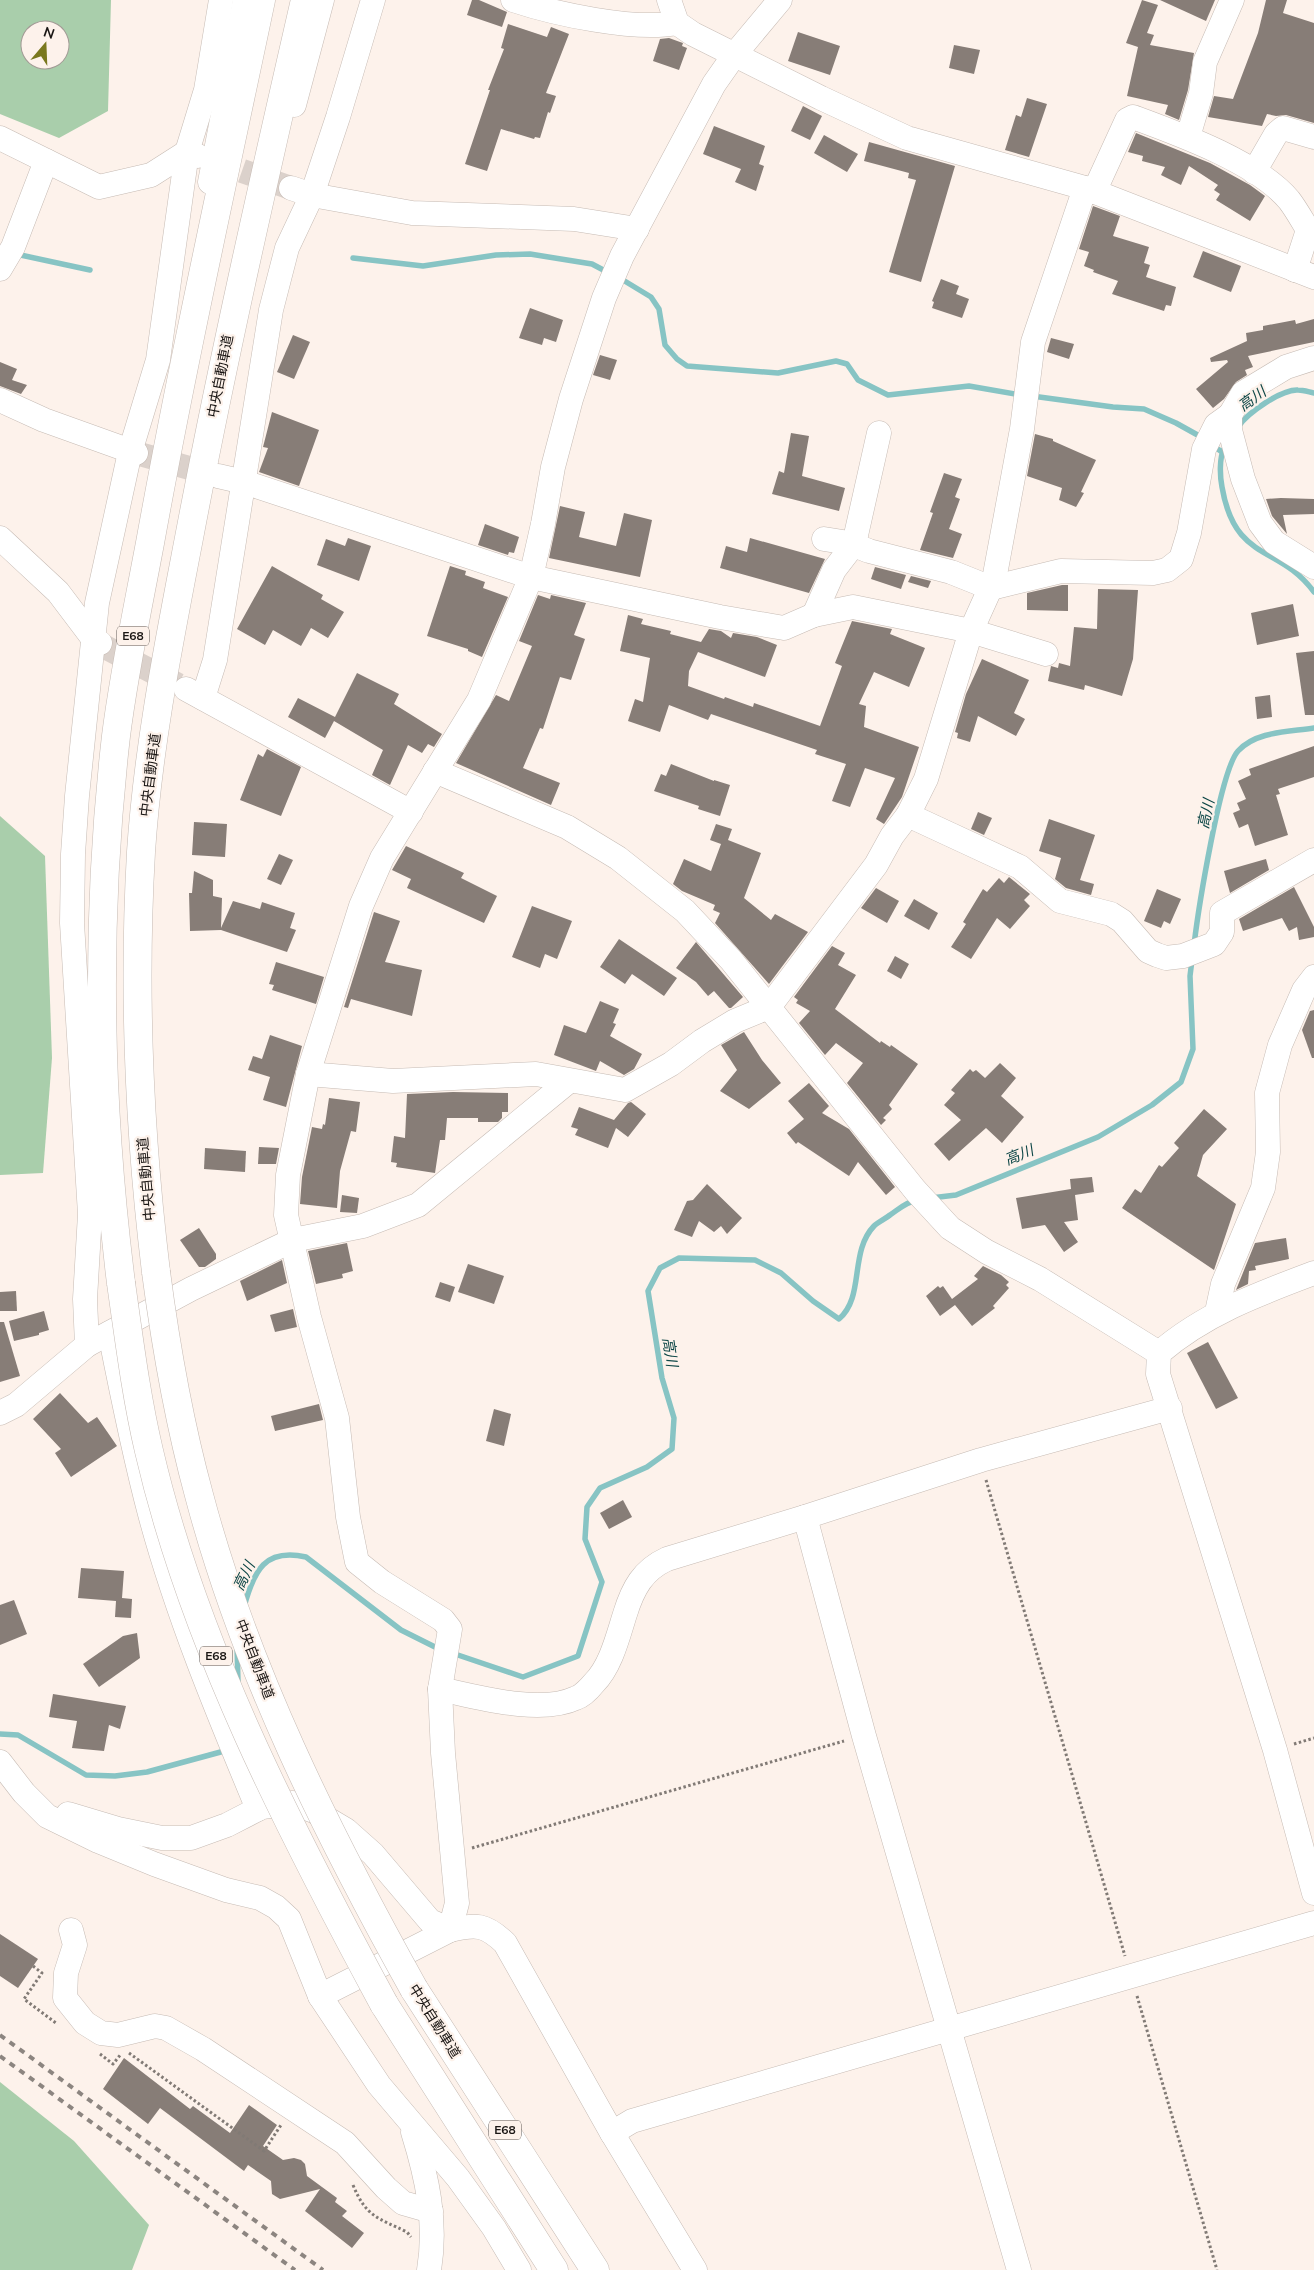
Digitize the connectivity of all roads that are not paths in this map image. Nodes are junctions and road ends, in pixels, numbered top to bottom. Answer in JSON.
{"nodes":[{"id":1,"x":221,"y":0,"type":"edge"},
{"id":2,"x":245,"y":0,"type":"edge"},
{"id":3,"x":261,"y":0,"type":"edge"},
{"id":4,"x":305,"y":0,"type":"edge"},
{"id":5,"x":322,"y":0,"type":"edge"},
{"id":6,"x":373,"y":0,"type":"edge"},
{"id":7,"x":513,"y":0,"type":"edge"},
{"id":8,"x":670,"y":0,"type":"edge"},
{"id":9,"x":780,"y":0,"type":"edge"},
{"id":10,"x":1232,"y":0,"type":"edge"},
{"id":11,"x":677,"y":23,"type":"junction"},
{"id":12,"x":735,"y":54,"type":"junction"},
{"id":13,"x":1188,"y":137,"type":"junction"},
{"id":14,"x":1314,"y":137,"type":"edge"},
{"id":15,"x":0,"y":138,"type":"edge"},
{"id":16,"x":194,"y":154,"type":"junction"},
{"id":17,"x":46,"y":161,"type":"junction"},
{"id":18,"x":1254,"y":172,"type":"junction"},
{"id":19,"x":1090,"y":190,"type":"junction"},
{"id":20,"x":301,"y":191,"type":"junction"},
{"id":21,"x":637,"y":229,"type":"junction"},
{"id":22,"x":251,"y":237,"type":"junction"},
{"id":23,"x":6,"y":258,"type":"edge"},
{"id":24,"x":1304,"y":273,"type":"edge"},
{"id":25,"x":187,"y":345,"type":"junction"},
{"id":26,"x":1314,"y":358,"type":"edge"},
{"id":27,"x":0,"y":400,"type":"edge"},
{"id":28,"x":1231,"y":429,"type":"junction"},
{"id":29,"x":879,"y":433,"type":"dead end"},
{"id":30,"x":133,"y":452,"type":"junction"},
{"id":31,"x":218,"y":476,"type":"tunnel mouth"},
{"id":32,"x":244,"y":482,"type":"junction"},
{"id":33,"x":0,"y":538,"type":"edge"},
{"id":34,"x":824,"y":539,"type":"dead end"},
{"id":35,"x":854,"y":544,"type":"junction"},
{"id":36,"x":1314,"y":567,"type":"edge"},
{"id":37,"x":531,"y":577,"type":"junction"},
{"id":38,"x":991,"y":588,"type":"junction"},
{"id":39,"x":814,"y":615,"type":"junction"},
{"id":40,"x":972,"y":630,"type":"junction"},
{"id":41,"x":100,"y":644,"type":"junction"},
{"id":42,"x":1046,"y":654,"type":"dead end"},
{"id":43,"x":435,"y":771,"type":"junction"},
{"id":44,"x":411,"y":812,"type":"junction"},
{"id":45,"x":908,"y":815,"type":"junction"},
{"id":46,"x":1314,"y":860,"type":"edge"},
{"id":47,"x":1314,"y":978,"type":"edge"},
{"id":48,"x":769,"y":1007,"type":"junction"},
{"id":49,"x":308,"y":1074,"type":"junction"},
{"id":50,"x":569,"y":1081,"type":"junction"},
{"id":51,"x":293,"y":1240,"type":"junction"},
{"id":52,"x":1314,"y":1273,"type":"edge"},
{"id":53,"x":1218,"y":1312,"type":"junction"},
{"id":54,"x":110,"y":1333,"type":"junction"},
{"id":55,"x":88,"y":1345,"type":"junction"},
{"id":56,"x":1159,"y":1353,"type":"junction"},
{"id":57,"x":1170,"y":1408,"type":"junction"},
{"id":58,"x":0,"y":1413,"type":"edge"},
{"id":59,"x":805,"y":1517,"type":"junction"},
{"id":60,"x":442,"y":1684,"type":"junction"},
{"id":61,"x":0,"y":1762,"type":"edge"},
{"id":62,"x":24,"y":1793,"type":"junction"},
{"id":63,"x":258,"y":1809,"type":"junction"},
{"id":64,"x":1314,"y":1893,"type":"edge"},
{"id":65,"x":1314,"y":1923,"type":"edge"},
{"id":66,"x":71,"y":1930,"type":"dead end"},
{"id":67,"x":450,"y":1930,"type":"junction"},
{"id":68,"x":320,"y":1996,"type":"junction"},
{"id":69,"x":948,"y":2029,"type":"junction"},
{"id":70,"x":410,"y":2123,"type":"junction"},
{"id":71,"x":612,"y":2133,"type":"junction"},
{"id":72,"x":431,"y":2211,"type":"junction"},
{"id":73,"x":429,"y":2270,"type":"edge"},
{"id":74,"x":519,"y":2270,"type":"edge"},
{"id":75,"x":554,"y":2270,"type":"edge"},
{"id":76,"x":595,"y":2270,"type":"edge"},
{"id":77,"x":695,"y":2270,"type":"edge"},
{"id":78,"x":1018,"y":2270,"type":"edge"}],
"edges":[{"from":1,"to":16,"type":"street"},
{"from":2,"to":25,"type":"street"},
{"from":3,"to":25,"type":"highway","number":"E68"},
{"from":4,"to":22,"type":"highway","name":"中央自動車道","number":"E68"},
{"from":5,"to":22,"type":"street"},
{"from":6,"to":20,"type":"street"},
{"from":7,"to":11,"type":"street"},
{"from":8,"to":11,"type":"street"},
{"from":9,"to":12,"type":"street"},
{"from":10,"to":13,"type":"street"},
{"from":11,"to":12,"type":"street"},
{"from":12,"to":19,"type":"street"},
{"from":12,"to":21,"type":"street"},
{"from":13,"to":18,"type":"street"},
{"from":13,"to":19,"type":"street"},
{"from":14,"to":18,"type":"street"},
{"from":15,"to":17,"type":"street"},
{"from":16,"to":17,"type":"street"},
{"from":16,"to":30,"type":"street"},
{"from":17,"to":23,"type":"street"},
{"from":18,"to":24,"type":"street"},
{"from":19,"to":24,"type":"street"},
{"from":19,"to":38,"type":"street"},
{"from":20,"to":21,"type":"street"},
{"from":20,"to":32,"type":"street"},
{"from":21,"to":37,"type":"street"},
{"from":22,"to":76,"type":"highway","name":"中央自動車道","number":"E68","bridge":true},
{"from":25,"to":75,"type":"highway","number":"E68","bridge":true},
{"from":26,"to":28,"type":"street"},
{"from":27,"to":30,"type":"street"},
{"from":28,"to":36,"type":"street"},
{"from":28,"to":38,"type":"street"},
{"from":29,"to":35,"type":"street"},
{"from":30,"to":41,"type":"street"},
{"from":31,"to":32,"type":"street"},
{"from":32,"to":37,"type":"street"},
{"from":32,"to":44,"type":"street"},
{"from":33,"to":41,"type":"street"},
{"from":34,"to":35,"type":"street"},
{"from":35,"to":38,"type":"street"},
{"from":35,"to":39,"type":"street"},
{"from":37,"to":39,"type":"street"},
{"from":37,"to":43,"type":"street"},
{"from":38,"to":40,"type":"street"},
{"from":39,"to":40,"type":"street"},
{"from":40,"to":42,"type":"street"},
{"from":40,"to":45,"type":"street"},
{"from":41,"to":55,"type":"street"},
{"from":43,"to":44,"type":"street"},
{"from":43,"to":48,"type":"street"},
{"from":44,"to":49,"type":"street"},
{"from":45,"to":46,"type":"street"},
{"from":45,"to":48,"type":"street"},
{"from":47,"to":53,"type":"street"},
{"from":48,"to":50,"type":"street"},
{"from":48,"to":56,"type":"street"},
{"from":49,"to":50,"type":"street"},
{"from":49,"to":51,"type":"street"},
{"from":50,"to":51,"type":"street"},
{"from":51,"to":54,"type":"street"},
{"from":51,"to":60,"type":"street"},
{"from":52,"to":53,"type":"street"},
{"from":53,"to":56,"type":"street"},
{"from":54,"to":55,"type":"street"},
{"from":54,"to":63,"type":"street"},
{"from":55,"to":58,"type":"street"},
{"from":56,"to":57,"type":"street"},
{"from":57,"to":59,"type":"street"},
{"from":57,"to":64,"type":"street"},
{"from":59,"to":60,"type":"street"},
{"from":59,"to":69,"type":"street"},
{"from":60,"to":67,"type":"street"},
{"from":61,"to":62,"type":"street"},
{"from":62,"to":63,"type":"street"},
{"from":62,"to":68,"type":"street"},
{"from":63,"to":67,"type":"street"},
{"from":65,"to":69,"type":"street"},
{"from":66,"to":72,"type":"street"},
{"from":67,"to":68,"type":"street"},
{"from":67,"to":71,"type":"street"},
{"from":68,"to":70,"type":"street"},
{"from":69,"to":71,"type":"street"},
{"from":69,"to":78,"type":"street"},
{"from":70,"to":72,"type":"street"},
{"from":70,"to":74,"type":"street"},
{"from":71,"to":77,"type":"street"},
{"from":72,"to":73,"type":"street"}]}
